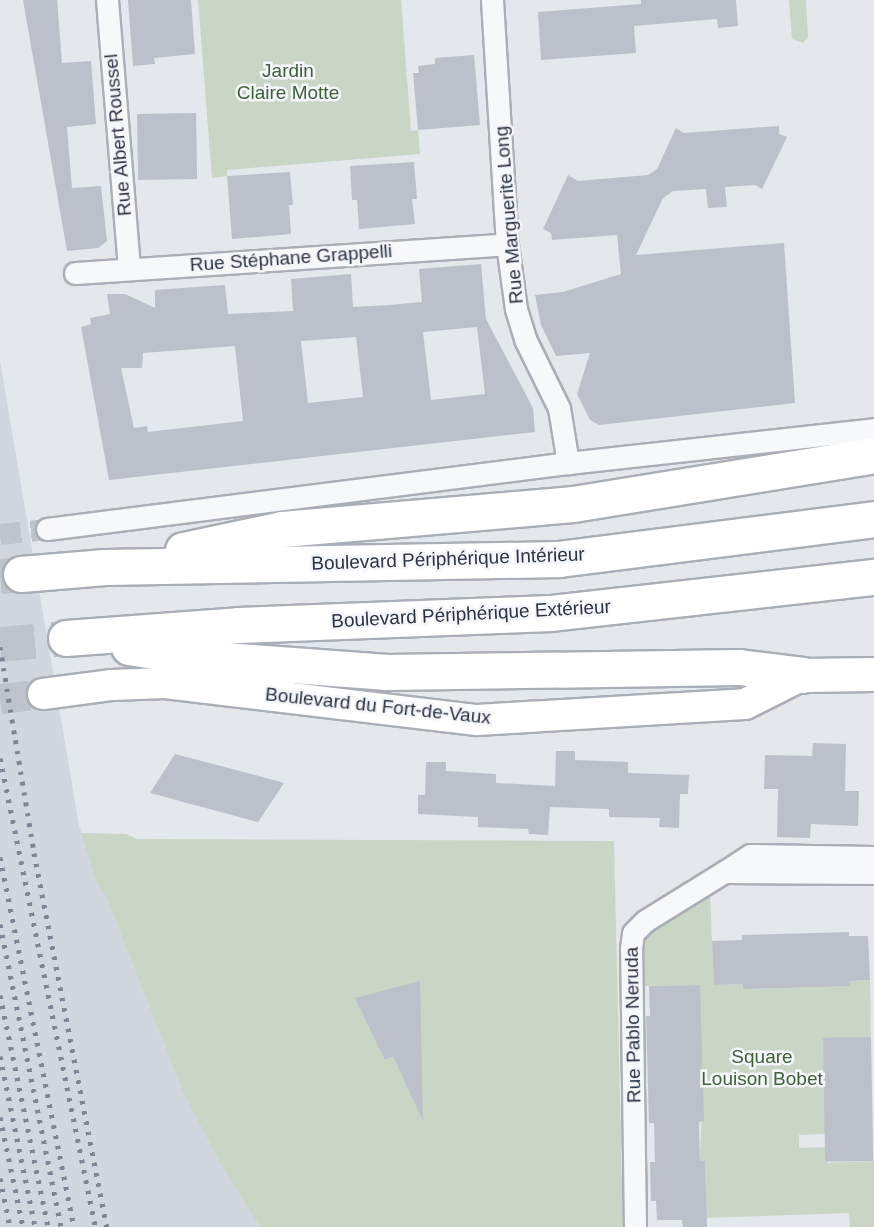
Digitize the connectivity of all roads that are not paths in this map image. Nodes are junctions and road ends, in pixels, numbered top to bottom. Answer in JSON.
{"nodes":[{"id":1,"x":107,"y":0,"type":"edge"},
{"id":2,"x":492,"y":0,"type":"edge"},
{"id":3,"x":507,"y":244,"type":"junction"},
{"id":4,"x":130,"y":269,"type":"junction"},
{"id":5,"x":75,"y":274,"type":"dead end"},
{"id":6,"x":874,"y":429,"type":"edge"},
{"id":7,"x":874,"y":456,"type":"edge"},
{"id":8,"x":568,"y":463,"type":"junction"},
{"id":9,"x":874,"y":519,"type":"edge"},
{"id":10,"x":47,"y":529,"type":"tunnel mouth"},
{"id":11,"x":104,"y":567,"type":"junction"},
{"id":12,"x":21,"y":574,"type":"tunnel mouth"},
{"id":13,"x":874,"y":577,"type":"edge"},
{"id":14,"x":874,"y":674,"type":"edge"},
{"id":15,"x":803,"y":675,"type":"junction"},
{"id":16,"x":43,"y":694,"type":"tunnel mouth"},
{"id":17,"x":874,"y":858,"type":"edge"},
{"id":18,"x":724,"y":872,"type":"junction"},
{"id":19,"x":874,"y":873,"type":"edge"},
{"id":20,"x":635,"y":1227,"type":"edge"}],
"edges":[{"from":1,"to":4,"type":"street","name":"Rue Albert Roussel"},
{"from":2,"to":3,"type":"street","name":"Rue Marguerite Long"},
{"from":3,"to":4,"type":"street","name":"Rue Stéphane Grappelli"},
{"from":3,"to":8,"type":"street","name":"Rue Marguerite Long"},
{"from":4,"to":5,"type":"street","name":"Rue Stéphane Grappelli"},
{"from":6,"to":8,"type":"street"},
{"from":7,"to":11,"type":"highway"},
{"from":8,"to":10,"type":"street"},
{"from":9,"to":11,"type":"highway","name":"Boulevard Périphérique Intérieur"},
{"from":11,"to":12,"type":"highway","name":"Boulevard Périphérique Intérieur"},
{"from":13,"to":15,"type":"highway","name":"Boulevard Périphérique Extérieur"},
{"from":14,"to":15,"type":"main road","name":"Boulevard du Fort-de-Vaux"},
{"from":15,"to":16,"type":"main road","name":"Boulevard du Fort-de-Vaux"},
{"from":17,"to":18,"type":"street","name":"Rue Pablo Neruda"},
{"from":18,"to":19,"type":"street"},
{"from":18,"to":20,"type":"street","name":"Rue Pablo Neruda"}]}
